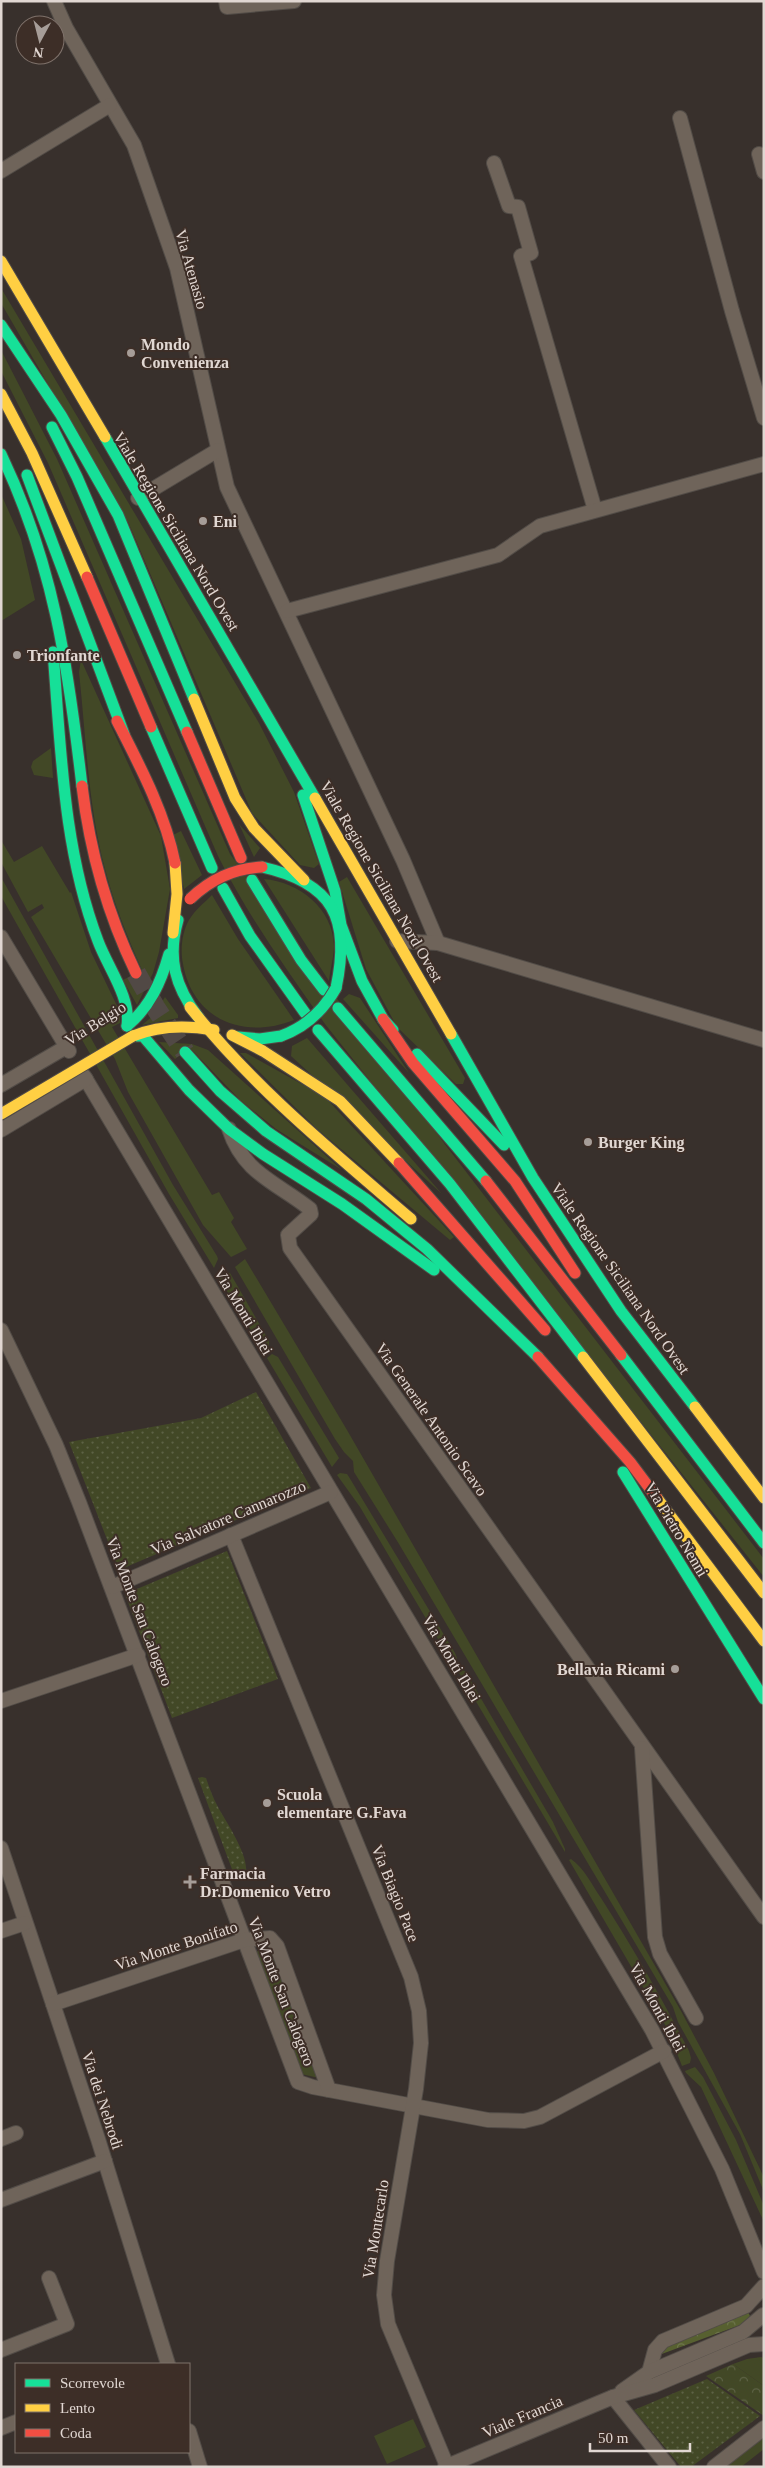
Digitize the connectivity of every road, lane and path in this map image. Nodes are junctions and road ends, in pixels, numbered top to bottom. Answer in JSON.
{"nodes":[{"id":1,"x":54,"y":1,"type":"edge"},
{"id":2,"x":226,"y":1,"type":"edge"},
{"id":3,"x":294,"y":1,"type":"edge"},
{"id":4,"x":110,"y":105,"type":"junction"},
{"id":5,"x":680,"y":118,"type":"dead end"},
{"id":6,"x":759,"y":154,"type":"dead end"},
{"id":7,"x":494,"y":163,"type":"dead end"},
{"id":8,"x":1,"y":172,"type":"edge"},
{"id":9,"x":764,"y":172,"type":"edge"},
{"id":10,"x":1,"y":261,"type":"edge"},
{"id":11,"x":1,"y":268,"type":"edge"},
{"id":12,"x":17,"y":290,"type":"junction"},
{"id":13,"x":1,"y":325,"type":"edge"},
{"id":14,"x":1,"y":332,"type":"edge"},
{"id":15,"x":1,"y":394,"type":"edge"},
{"id":16,"x":1,"y":401,"type":"edge"},
{"id":17,"x":764,"y":418,"type":"edge"},
{"id":18,"x":218,"y":450,"type":"junction"},
{"id":19,"x":1,"y":454,"type":"edge"},
{"id":20,"x":764,"y":464,"type":"edge"},
{"id":21,"x":138,"y":498,"type":"junction"},
{"id":22,"x":596,"y":510,"type":"junction"},
{"id":23,"x":30,"y":525,"type":"junction"},
{"id":24,"x":43,"y":568,"type":"junction"},
{"id":25,"x":287,"y":611,"type":"junction"},
{"id":26,"x":278,"y":733,"type":"junction"},
{"id":27,"x":124,"y":734,"type":"junction"},
{"id":28,"x":241,"y":858,"type":"dead end"},
{"id":29,"x":212,"y":868,"type":"dead end"},
{"id":30,"x":252,"y":880,"type":"dead end"},
{"id":31,"x":304,"y":880,"type":"junction"},
{"id":32,"x":223,"y":888,"type":"dead end"},
{"id":33,"x":341,"y":925,"type":"junction"},
{"id":34,"x":173,"y":933,"type":"junction"},
{"id":35,"x":1,"y":936,"type":"edge"},
{"id":36,"x":397,"y":941,"type":"junction"},
{"id":37,"x":438,"y":943,"type":"junction"},
{"id":38,"x":171,"y":945,"type":"junction"},
{"id":39,"x":136,"y":973,"type":"tunnel mouth"},
{"id":40,"x":324,"y":990,"type":"dead end"},
{"id":41,"x":190,"y":1007,"type":"junction"},
{"id":42,"x":338,"y":1008,"type":"dead end"},
{"id":43,"x":305,"y":1012,"type":"dead end"},
{"id":44,"x":383,"y":1020,"type":"junction"},
{"id":45,"x":127,"y":1026,"type":"junction"},
{"id":46,"x":206,"y":1029,"type":"junction"},
{"id":47,"x":218,"y":1030,"type":"junction"},
{"id":48,"x":318,"y":1030,"type":"dead end"},
{"id":49,"x":232,"y":1035,"type":"junction"},
{"id":50,"x":133,"y":1036,"type":"junction"},
{"id":51,"x":764,"y":1040,"type":"edge"},
{"id":52,"x":185,"y":1052,"type":"tunnel mouth"},
{"id":53,"x":1,"y":1085,"type":"edge"},
{"id":54,"x":1,"y":1100,"type":"edge"},
{"id":55,"x":1,"y":1114,"type":"edge"},
{"id":56,"x":229,"y":1129,"type":"junction"},
{"id":57,"x":1,"y":1130,"type":"edge"},
{"id":58,"x":533,"y":1178,"type":"junction"},
{"id":59,"x":422,"y":1228,"type":"dead end"},
{"id":60,"x":433,"y":1239,"type":"dead end"},
{"id":61,"x":487,"y":1308,"type":"junction"},
{"id":62,"x":1,"y":1330,"type":"edge"},
{"id":63,"x":555,"y":1343,"type":"dead end"},
{"id":64,"x":536,"y":1354,"type":"junction"},
{"id":65,"x":574,"y":1366,"type":"dead end"},
{"id":66,"x":577,"y":1401,"type":"junction"},
{"id":67,"x":719,"y":1484,"type":"junction"},
{"id":68,"x":331,"y":1492,"type":"junction"},
{"id":69,"x":764,"y":1498,"type":"edge"},
{"id":70,"x":695,"y":1504,"type":"junction"},
{"id":71,"x":231,"y":1535,"type":"junction"},
{"id":72,"x":764,"y":1543,"type":"edge"},
{"id":73,"x":112,"y":1587,"type":"junction"},
{"id":74,"x":762,"y":1591,"type":"edge"},
{"id":75,"x":764,"y":1642,"type":"edge"},
{"id":76,"x":138,"y":1655,"type":"junction"},
{"id":77,"x":749,"y":1674,"type":"junction"},
{"id":78,"x":764,"y":1699,"type":"edge"},
{"id":79,"x":1,"y":1701,"type":"edge"},
{"id":80,"x":642,"y":1747,"type":"junction"},
{"id":81,"x":1,"y":1848,"type":"edge"},
{"id":82,"x":764,"y":1917,"type":"edge"},
{"id":83,"x":25,"y":1923,"type":"junction"},
{"id":84,"x":1,"y":1931,"type":"edge"},
{"id":85,"x":244,"y":1940,"type":"junction"},
{"id":86,"x":53,"y":2004,"type":"junction"},
{"id":87,"x":696,"y":2018,"type":"dead end"},
{"id":88,"x":664,"y":2051,"type":"junction"},
{"id":89,"x":329,"y":2090,"type":"junction"},
{"id":90,"x":413,"y":2106,"type":"junction"},
{"id":91,"x":16,"y":2133,"type":"dead end"},
{"id":92,"x":1,"y":2139,"type":"edge"},
{"id":93,"x":105,"y":2160,"type":"junction"},
{"id":94,"x":1,"y":2200,"type":"edge"},
{"id":95,"x":764,"y":2272,"type":"edge"},
{"id":96,"x":49,"y":2278,"type":"dead end"},
{"id":97,"x":764,"y":2286,"type":"edge"},
{"id":98,"x":763,"y":2315,"type":"edge"},
{"id":99,"x":764,"y":2338,"type":"edge"},
{"id":100,"x":764,"y":2344,"type":"edge"},
{"id":101,"x":1,"y":2350,"type":"edge"},
{"id":102,"x":168,"y":2363,"type":"edge"},
{"id":103,"x":649,"y":2372,"type":"junction"},
{"id":104,"x":613,"y":2397,"type":"junction"},
{"id":105,"x":15,"y":2422,"type":"edge"},
{"id":106,"x":1,"y":2428,"type":"edge"},
{"id":107,"x":764,"y":2428,"type":"edge"},
{"id":108,"x":190,"y":2435,"type":"edge"},
{"id":109,"x":446,"y":2466,"type":"edge"},
{"id":110,"x":200,"y":2467,"type":"edge"},
{"id":111,"x":669,"y":2467,"type":"edge"},
{"id":112,"x":714,"y":2467,"type":"edge"}],
"edges":[{"from":1,"to":4,"type":"street","name":"Via Atenasio"},
{"from":2,"to":3,"type":"street"},
{"from":4,"to":8,"type":"street"},
{"from":4,"to":18,"type":"street","name":"Via Atenasio"},
{"from":5,"to":17,"type":"street"},
{"from":6,"to":9,"type":"street"},
{"from":7,"to":22,"type":"street"},
{"from":10,"to":12,"type":"street","name":"Viale Regione Siciliana Nord Ovest"},
{"from":11,"to":12,"type":"street"},
{"from":12,"to":21,"type":"street","name":"Viale Regione Siciliana Nord Ovest"},
{"from":13,"to":31,"type":"street"},
{"from":14,"to":28,"type":"street"},
{"from":15,"to":29,"type":"street"},
{"from":16,"to":27,"type":"street"},
{"from":18,"to":21,"type":"street"},
{"from":18,"to":25,"type":"street","name":"Via Atenasio"},
{"from":19,"to":23,"type":"street"},
{"from":20,"to":22,"type":"street"},
{"from":21,"to":26,"type":"street","name":"Viale Regione Siciliana Nord Ovest"},
{"from":22,"to":25,"type":"street"},
{"from":23,"to":24,"type":"street"},
{"from":23,"to":27,"type":"street"},
{"from":24,"to":39,"type":"street"},
{"from":24,"to":45,"type":"street"},
{"from":25,"to":37,"type":"street","name":"Via Atenasio"},
{"from":26,"to":33,"type":"street"},
{"from":26,"to":36,"type":"street","name":"Viale Regione Siciliana Nord Ovest"},
{"from":27,"to":34,"type":"street"},
{"from":30,"to":40,"type":"street"},
{"from":31,"to":33,"type":"street"},
{"from":31,"to":34,"type":"street","bridge":true},
{"from":32,"to":43,"type":"street"},
{"from":33,"to":44,"type":"street"},
{"from":33,"to":49,"type":"street","bridge":true},
{"from":34,"to":38,"type":"street"},
{"from":35,"to":53,"type":"street","name":"Via Belgio"},
{"from":36,"to":37,"type":"street"},
{"from":36,"to":58,"type":"street","name":"Viale Regione Siciliana Nord Ovest"},
{"from":37,"to":51,"type":"street"},
{"from":38,"to":41,"type":"street"},
{"from":38,"to":45,"type":"street","name":"Via Belgio"},
{"from":41,"to":46,"type":"street"},
{"from":41,"to":47,"type":"street"},
{"from":42,"to":67,"type":"street"},
{"from":44,"to":58,"type":"street"},
{"from":44,"to":67,"type":"street"},
{"from":45,"to":54,"type":"street","name":"Via Belgio"},
{"from":46,"to":47,"type":"street","name":"Via Belgio"},
{"from":46,"to":50,"type":"street","name":"Via Belgio"},
{"from":46,"to":59,"type":"street"},
{"from":47,"to":49,"type":"street"},
{"from":48,"to":70,"type":"street"},
{"from":49,"to":63,"type":"street"},
{"from":50,"to":55,"type":"street","name":"Via Belgio","bridge":true},
{"from":50,"to":56,"type":"street"},
{"from":52,"to":61,"type":"street"},
{"from":56,"to":61,"type":"street"},
{"from":56,"to":80,"type":"street","name":"Via Generale Antonio Scavo"},
{"from":57,"to":68,"type":"street","name":"Via Monti Iblei"},
{"from":58,"to":69,"type":"street","name":"Viale Regione Siciliana Nord Ovest"},
{"from":60,"to":64,"type":"street"},
{"from":61,"to":64,"type":"street"},
{"from":62,"to":73,"type":"street","name":"Via Monte San Calogero"},
{"from":64,"to":66,"type":"street"},
{"from":65,"to":70,"type":"street"},
{"from":66,"to":75,"type":"street"},
{"from":66,"to":77,"type":"street","name":"Via Pietro Nenni"},
{"from":67,"to":72,"type":"street"},
{"from":68,"to":71,"type":"street","name":"Via Salvatore Cannarozzo"},
{"from":68,"to":88,"type":"street","name":"Via Monti Iblei"},
{"from":70,"to":74,"type":"street"},
{"from":71,"to":73,"type":"street","name":"Via Salvatore Cannarozzo"},
{"from":71,"to":90,"type":"street","name":"Via Biagio Pace"},
{"from":73,"to":76,"type":"street","name":"Via Monte San Calogero"},
{"from":75,"to":77,"type":"street","name":"Via Pietro Nenni"},
{"from":76,"to":79,"type":"street"},
{"from":76,"to":85,"type":"street","name":"Via Monte San Calogero"},
{"from":77,"to":78,"type":"street","name":"Via Pietro Nenni"},
{"from":80,"to":82,"type":"street","name":"Via Generale Antonio Scavo"},
{"from":80,"to":87,"type":"street"},
{"from":81,"to":83,"type":"street","name":"Via dei Nebrodi"},
{"from":83,"to":84,"type":"street"},
{"from":83,"to":86,"type":"street","name":"Via dei Nebrodi"},
{"from":85,"to":86,"type":"street","name":"Via Monte Bonifato"},
{"from":85,"to":89,"type":"street","name":"Via Monte San Calogero"},
{"from":85,"to":89,"type":"street","name":"Via Monte Bonifato"},
{"from":86,"to":93,"type":"street","name":"Via dei Nebrodi"},
{"from":88,"to":90,"type":"street","name":"Via Monte San Calogero"},
{"from":88,"to":95,"type":"street","name":"Via Monti Iblei"},
{"from":89,"to":90,"type":"street","name":"Via Monte San Calogero"},
{"from":90,"to":109,"type":"street","name":"Via Montecarlo"},
{"from":91,"to":92,"type":"street"},
{"from":93,"to":94,"type":"street"},
{"from":93,"to":102,"type":"street","name":"Via dei Nebrodi"},
{"from":96,"to":101,"type":"street"},
{"from":97,"to":103,"type":"street"},
{"from":98,"to":99,"type":"street"},
{"from":98,"to":103,"type":"street","name":"Viale Francia"},
{"from":100,"to":104,"type":"street","name":"Viale Francia"},
{"from":103,"to":104,"type":"street","name":"Viale Francia"},
{"from":104,"to":109,"type":"street","name":"Viale Francia"},
{"from":104,"to":111,"type":"street"},
{"from":105,"to":106,"type":"street"},
{"from":107,"to":112,"type":"street"},
{"from":108,"to":110,"type":"street"}]}
